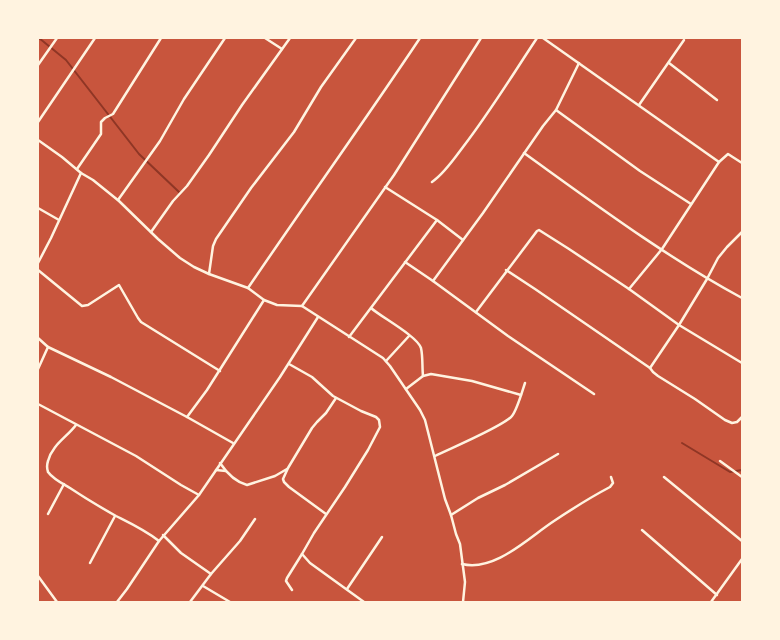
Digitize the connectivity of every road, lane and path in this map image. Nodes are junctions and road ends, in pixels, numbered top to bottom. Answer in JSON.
{"nodes":[{"id":1,"x":57,"y":38,"type":"edge"},
{"id":2,"x":94,"y":38,"type":"edge"},
{"id":3,"x":161,"y":38,"type":"edge"},
{"id":4,"x":225,"y":38,"type":"edge"},
{"id":5,"x":265,"y":38,"type":"edge"},
{"id":6,"x":290,"y":38,"type":"edge"},
{"id":7,"x":356,"y":38,"type":"edge"},
{"id":8,"x":420,"y":38,"type":"edge"},
{"id":9,"x":481,"y":38,"type":"edge"},
{"id":10,"x":537,"y":38,"type":"edge"},
{"id":11,"x":543,"y":38,"type":"edge"},
{"id":12,"x":684,"y":40,"type":"dead end"},
{"id":13,"x":282,"y":49,"type":"junction"},
{"id":14,"x":579,"y":62,"type":"junction"},
{"id":15,"x":668,"y":62,"type":"junction"},
{"id":16,"x":38,"y":65,"type":"edge"},
{"id":17,"x":717,"y":100,"type":"dead end"},
{"id":18,"x":639,"y":106,"type":"junction"},
{"id":19,"x":556,"y":110,"type":"junction"},
{"id":20,"x":38,"y":122,"type":"edge"},
{"id":21,"x":38,"y":140,"type":"edge"},
{"id":22,"x":524,"y":153,"type":"junction"},
{"id":23,"x":719,"y":162,"type":"junction"},
{"id":24,"x":742,"y":163,"type":"edge"},
{"id":25,"x":77,"y":169,"type":"junction"},
{"id":26,"x":81,"y":172,"type":"junction"},
{"id":27,"x":432,"y":182,"type":"dead end"},
{"id":28,"x":386,"y":187,"type":"junction"},
{"id":29,"x":118,"y":200,"type":"junction"},
{"id":30,"x":691,"y":204,"type":"junction"},
{"id":31,"x":38,"y":208,"type":"edge"},
{"id":32,"x":59,"y":220,"type":"junction"},
{"id":33,"x":437,"y":220,"type":"junction"},
{"id":34,"x":151,"y":232,"type":"junction"},
{"id":35,"x":742,"y":232,"type":"edge"},
{"id":36,"x":463,"y":240,"type":"junction"},
{"id":37,"x":662,"y":249,"type":"junction"},
{"id":38,"x":405,"y":262,"type":"junction"},
{"id":39,"x":38,"y":263,"type":"edge"},
{"id":40,"x":38,"y":270,"type":"edge"},
{"id":41,"x":506,"y":270,"type":"junction"},
{"id":42,"x":210,"y":274,"type":"junction"},
{"id":43,"x":707,"y":279,"type":"junction"},
{"id":44,"x":433,"y":281,"type":"junction"},
{"id":45,"x":248,"y":288,"type":"junction"},
{"id":46,"x":630,"y":289,"type":"junction"},
{"id":47,"x":742,"y":298,"type":"edge"},
{"id":48,"x":264,"y":300,"type":"junction"},
{"id":49,"x":302,"y":306,"type":"junction"},
{"id":50,"x":371,"y":308,"type":"junction"},
{"id":51,"x":476,"y":312,"type":"junction"},
{"id":52,"x":318,"y":317,"type":"junction"},
{"id":53,"x":679,"y":325,"type":"junction"},
{"id":54,"x":409,"y":336,"type":"junction"},
{"id":55,"x":349,"y":337,"type":"junction"},
{"id":56,"x":38,"y":338,"type":"edge"},
{"id":57,"x":48,"y":347,"type":"junction"},
{"id":58,"x":386,"y":361,"type":"junction"},
{"id":59,"x":288,"y":363,"type":"junction"},
{"id":60,"x":742,"y":363,"type":"edge"},
{"id":61,"x":650,"y":368,"type":"junction"},
{"id":62,"x":38,"y":369,"type":"edge"},
{"id":63,"x":220,"y":370,"type":"junction"},
{"id":64,"x":423,"y":376,"type":"junction"},
{"id":65,"x":525,"y":383,"type":"dead end"},
{"id":66,"x":406,"y":389,"type":"junction"},
{"id":67,"x":594,"y":394,"type":"dead end"},
{"id":68,"x":521,"y":395,"type":"junction"},
{"id":69,"x":336,"y":398,"type":"junction"},
{"id":70,"x":38,"y":404,"type":"edge"},
{"id":71,"x":187,"y":417,"type":"junction"},
{"id":72,"x":742,"y":417,"type":"edge"},
{"id":73,"x":76,"y":425,"type":"junction"},
{"id":74,"x":234,"y":444,"type":"junction"},
{"id":75,"x":558,"y":454,"type":"dead end"},
{"id":76,"x":435,"y":456,"type":"junction"},
{"id":77,"x":720,"y":461,"type":"dead end"},
{"id":78,"x":220,"y":463,"type":"junction"},
{"id":79,"x":288,"y":468,"type":"junction"},
{"id":80,"x":216,"y":470,"type":"junction"},
{"id":81,"x":226,"y":471,"type":"junction"},
{"id":82,"x":611,"y":477,"type":"dead end"},
{"id":83,"x":664,"y":477,"type":"dead end"},
{"id":84,"x":742,"y":477,"type":"edge"},
{"id":85,"x":64,"y":484,"type":"junction"},
{"id":86,"x":199,"y":495,"type":"junction"},
{"id":87,"x":48,"y":514,"type":"dead end"},
{"id":88,"x":326,"y":514,"type":"junction"},
{"id":89,"x":116,"y":515,"type":"junction"},
{"id":90,"x":451,"y":515,"type":"junction"},
{"id":91,"x":255,"y":519,"type":"dead end"},
{"id":92,"x":642,"y":530,"type":"dead end"},
{"id":93,"x":164,"y":536,"type":"junction"},
{"id":94,"x":382,"y":538,"type":"dead end"},
{"id":95,"x":159,"y":541,"type":"junction"},
{"id":96,"x":742,"y":541,"type":"edge"},
{"id":97,"x":302,"y":554,"type":"junction"},
{"id":98,"x":742,"y":559,"type":"edge"},
{"id":99,"x":90,"y":563,"type":"dead end"},
{"id":100,"x":462,"y":564,"type":"junction"},
{"id":101,"x":210,"y":574,"type":"junction"},
{"id":102,"x":38,"y":576,"type":"edge"},
{"id":103,"x":203,"y":586,"type":"junction"},
{"id":104,"x":347,"y":589,"type":"junction"},
{"id":105,"x":292,"y":590,"type":"dead end"},
{"id":106,"x":717,"y":595,"type":"junction"},
{"id":107,"x":57,"y":602,"type":"edge"},
{"id":108,"x":117,"y":602,"type":"edge"},
{"id":109,"x":190,"y":602,"type":"edge"},
{"id":110,"x":230,"y":602,"type":"edge"},
{"id":111,"x":364,"y":602,"type":"edge"},
{"id":112,"x":463,"y":602,"type":"edge"},
{"id":113,"x":711,"y":602,"type":"edge"}],
"edges":[{"from":1,"to":16,"type":"street"},
{"from":2,"to":20,"type":"street"},
{"from":3,"to":25,"type":"street"},
{"from":4,"to":29,"type":"street"},
{"from":5,"to":13,"type":"street"},
{"from":6,"to":13,"type":"street"},
{"from":7,"to":42,"type":"street"},
{"from":8,"to":45,"type":"street"},
{"from":9,"to":28,"type":"street"},
{"from":10,"to":27,"type":"street"},
{"from":11,"to":14,"type":"street"},
{"from":12,"to":15,"type":"street"},
{"from":13,"to":34,"type":"street"},
{"from":14,"to":18,"type":"street"},
{"from":14,"to":19,"type":"street"},
{"from":15,"to":17,"type":"street"},
{"from":15,"to":18,"type":"street"},
{"from":18,"to":23,"type":"street"},
{"from":19,"to":22,"type":"street"},
{"from":19,"to":30,"type":"street"},
{"from":21,"to":25,"type":"street"},
{"from":22,"to":36,"type":"street"},
{"from":22,"to":37,"type":"street"},
{"from":23,"to":24,"type":"street"},
{"from":23,"to":30,"type":"street"},
{"from":25,"to":26,"type":"street"},
{"from":26,"to":29,"type":"street"},
{"from":26,"to":32,"type":"street"},
{"from":28,"to":33,"type":"street"},
{"from":28,"to":49,"type":"street"},
{"from":29,"to":34,"type":"street"},
{"from":30,"to":37,"type":"street"},
{"from":31,"to":32,"type":"street"},
{"from":32,"to":39,"type":"street"},
{"from":33,"to":36,"type":"street"},
{"from":33,"to":38,"type":"street"},
{"from":34,"to":42,"type":"street"},
{"from":35,"to":43,"type":"street"},
{"from":36,"to":44,"type":"street"},
{"from":37,"to":43,"type":"street"},
{"from":37,"to":46,"type":"street"},
{"from":38,"to":44,"type":"street"},
{"from":38,"to":50,"type":"street"},
{"from":40,"to":63,"type":"street"},
{"from":41,"to":46,"type":"street"},
{"from":41,"to":51,"type":"street"},
{"from":41,"to":61,"type":"street"},
{"from":42,"to":45,"type":"street"},
{"from":43,"to":47,"type":"street"},
{"from":43,"to":53,"type":"street"},
{"from":44,"to":51,"type":"street"},
{"from":45,"to":48,"type":"street"},
{"from":46,"to":53,"type":"street"},
{"from":48,"to":49,"type":"street"},
{"from":48,"to":63,"type":"street"},
{"from":49,"to":52,"type":"street"},
{"from":50,"to":54,"type":"street"},
{"from":50,"to":55,"type":"street"},
{"from":51,"to":67,"type":"street"},
{"from":52,"to":55,"type":"street"},
{"from":52,"to":59,"type":"street"},
{"from":53,"to":60,"type":"street"},
{"from":53,"to":61,"type":"street"},
{"from":54,"to":58,"type":"street"},
{"from":54,"to":64,"type":"street"},
{"from":55,"to":58,"type":"street"},
{"from":56,"to":57,"type":"street"},
{"from":57,"to":62,"type":"street"},
{"from":57,"to":71,"type":"street"},
{"from":58,"to":66,"type":"street"},
{"from":59,"to":69,"type":"street"},
{"from":59,"to":74,"type":"street"},
{"from":61,"to":72,"type":"street"},
{"from":63,"to":71,"type":"street"},
{"from":64,"to":66,"type":"street"},
{"from":64,"to":68,"type":"street"},
{"from":65,"to":68,"type":"street"},
{"from":66,"to":76,"type":"street"},
{"from":68,"to":76,"type":"street"},
{"from":69,"to":79,"type":"street"},
{"from":69,"to":88,"type":"street"},
{"from":70,"to":73,"type":"street"},
{"from":71,"to":74,"type":"street"},
{"from":73,"to":85,"type":"street"},
{"from":73,"to":86,"type":"street"},
{"from":74,"to":78,"type":"street"},
{"from":75,"to":90,"type":"street"},
{"from":76,"to":90,"type":"street"},
{"from":77,"to":84,"type":"street"},
{"from":78,"to":80,"type":"street"},
{"from":78,"to":81,"type":"street"},
{"from":79,"to":81,"type":"street"},
{"from":79,"to":88,"type":"street"},
{"from":80,"to":81,"type":"street"},
{"from":80,"to":86,"type":"street"},
{"from":82,"to":100,"type":"street"},
{"from":83,"to":96,"type":"street"},
{"from":85,"to":87,"type":"street"},
{"from":85,"to":89,"type":"street"},
{"from":86,"to":93,"type":"street"},
{"from":88,"to":97,"type":"street"},
{"from":89,"to":95,"type":"street"},
{"from":89,"to":99,"type":"street"},
{"from":90,"to":100,"type":"street"},
{"from":91,"to":101,"type":"street"},
{"from":92,"to":106,"type":"street"},
{"from":93,"to":95,"type":"street"},
{"from":93,"to":101,"type":"street"},
{"from":94,"to":104,"type":"street"},
{"from":95,"to":108,"type":"street"},
{"from":97,"to":104,"type":"street"},
{"from":97,"to":105,"type":"street"},
{"from":98,"to":106,"type":"street"},
{"from":100,"to":112,"type":"street"},
{"from":101,"to":103,"type":"street"},
{"from":102,"to":107,"type":"street"},
{"from":103,"to":109,"type":"street"},
{"from":103,"to":110,"type":"street"},
{"from":104,"to":111,"type":"street"},
{"from":106,"to":113,"type":"street"}]}
